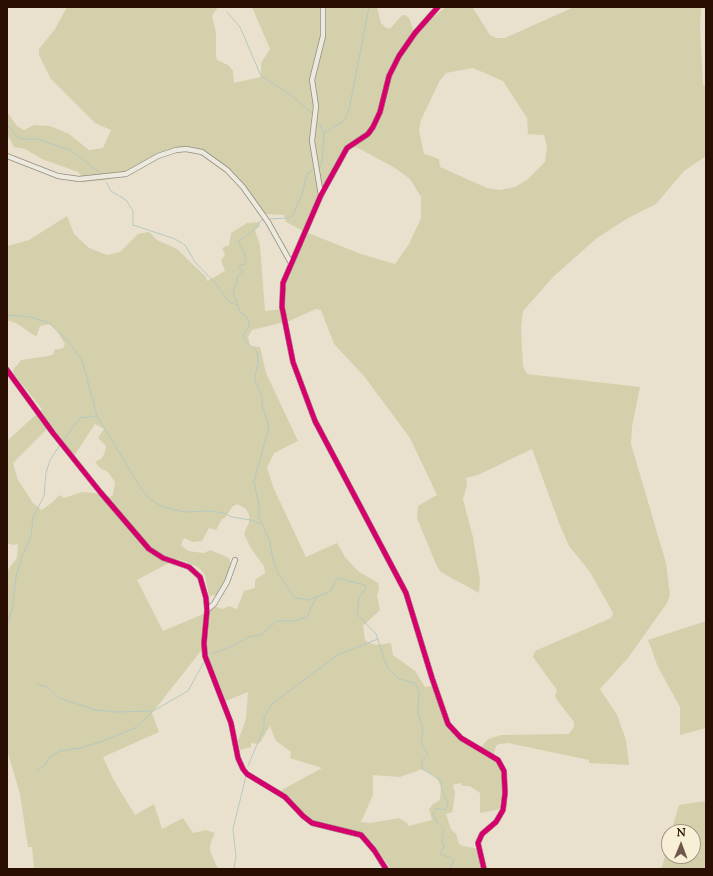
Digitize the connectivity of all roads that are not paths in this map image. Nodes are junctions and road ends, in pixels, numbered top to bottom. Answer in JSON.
{"nodes":[{"id":1,"x":323,"y":7,"type":"edge"},
{"id":2,"x":438,"y":7,"type":"edge"},
{"id":3,"x":7,"y":156,"type":"edge"},
{"id":4,"x":321,"y":195,"type":"junction"},
{"id":5,"x":291,"y":263,"type":"junction"},
{"id":6,"x":7,"y":370,"type":"edge"},
{"id":7,"x":235,"y":560,"type":"dead end"},
{"id":8,"x":207,"y":610,"type":"junction"},
{"id":9,"x":386,"y":869,"type":"edge"},
{"id":10,"x":484,"y":869,"type":"edge"}],
"edges":[{"from":1,"to":4,"type":"street"},
{"from":2,"to":4,"type":"street"},
{"from":3,"to":5,"type":"street"},
{"from":4,"to":5,"type":"street"},
{"from":5,"to":10,"type":"street"},
{"from":6,"to":8,"type":"street"},
{"from":7,"to":8,"type":"street"},
{"from":8,"to":9,"type":"street"}]}
